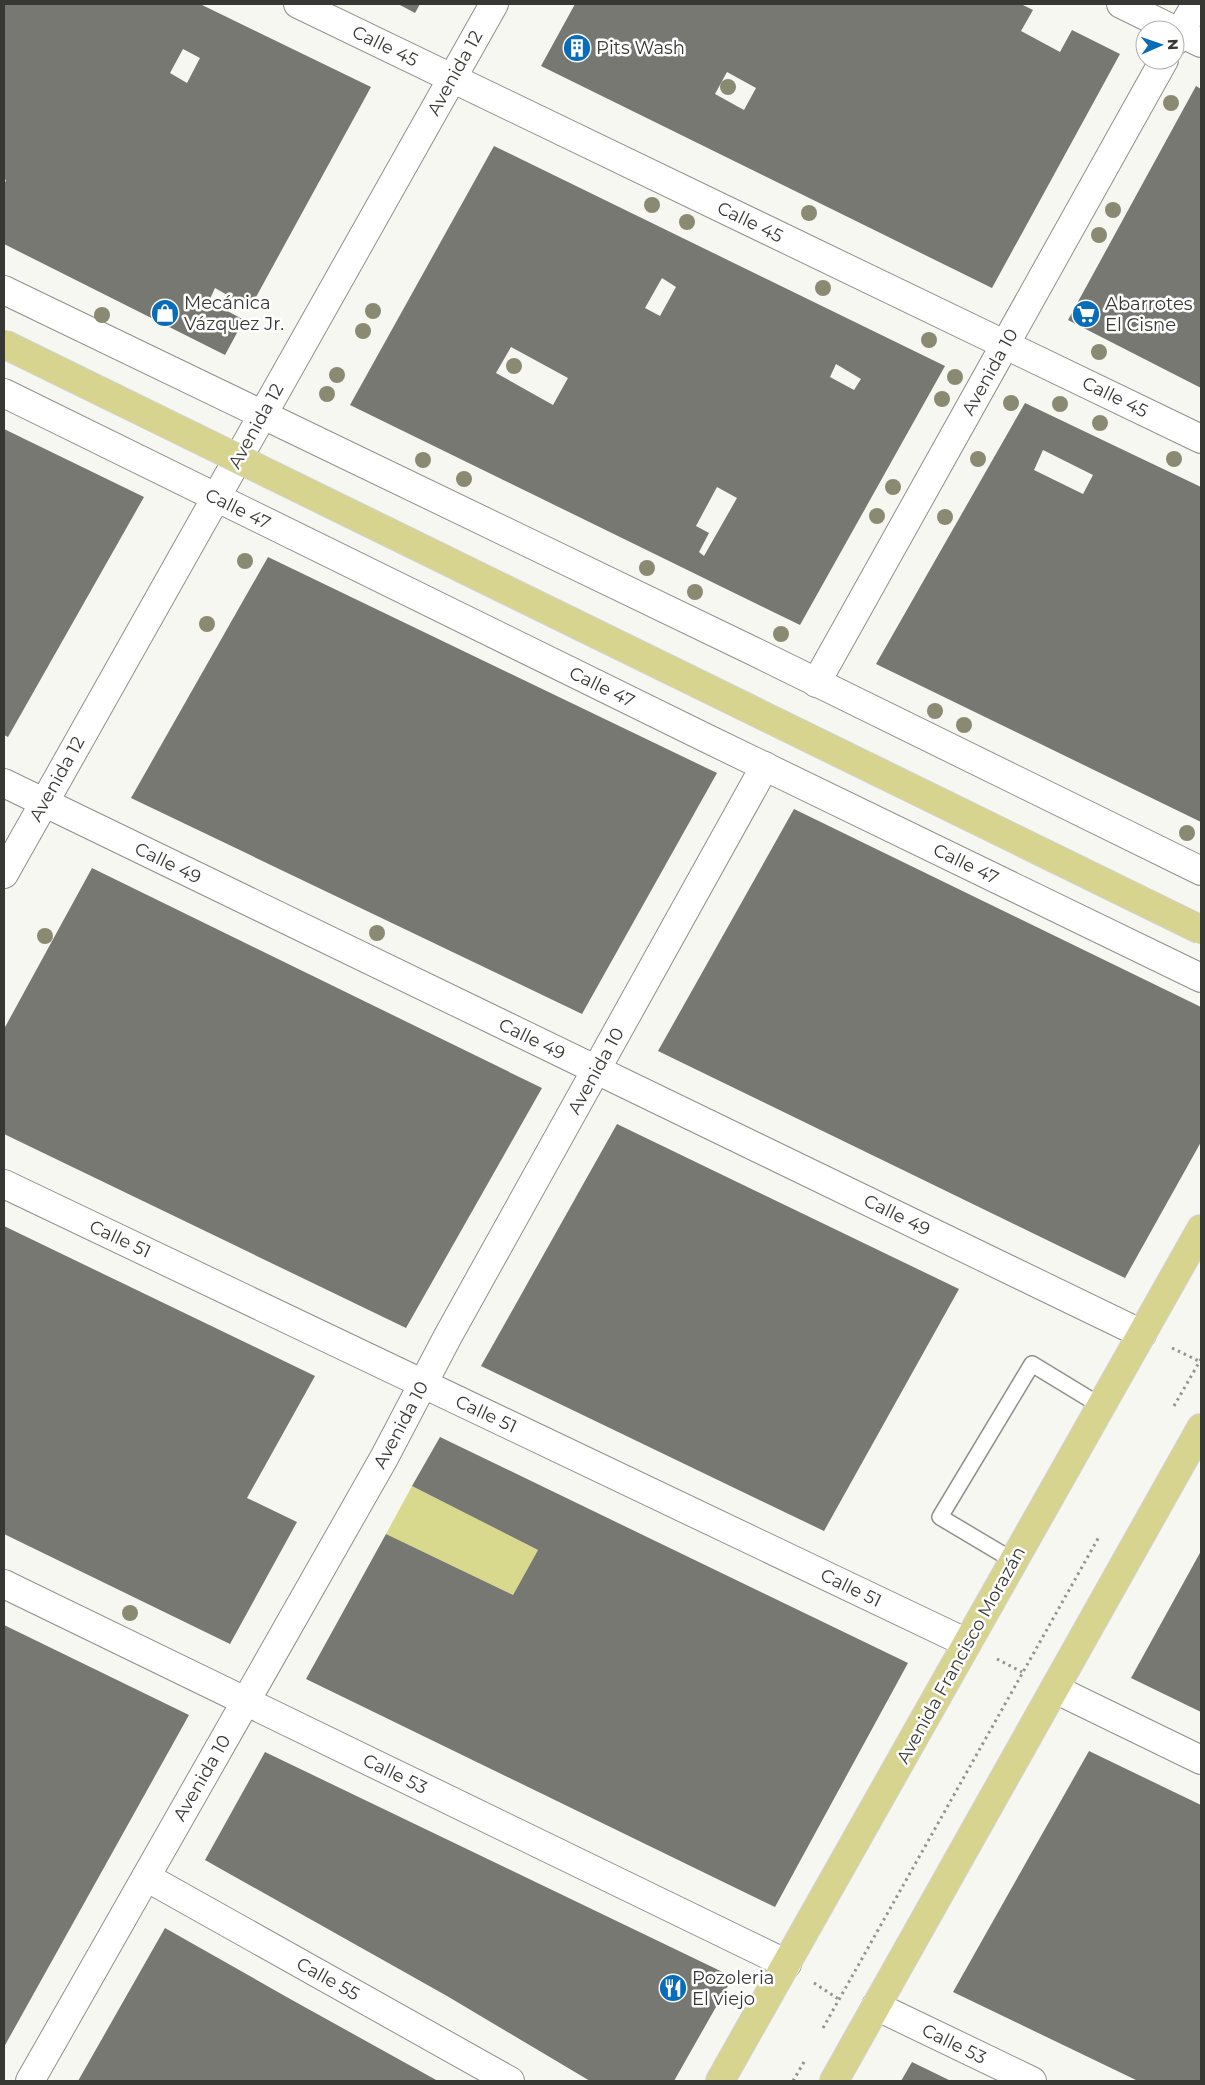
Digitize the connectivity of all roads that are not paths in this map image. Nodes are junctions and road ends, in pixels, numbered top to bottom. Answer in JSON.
{"nodes":[{"id":1,"x":298,"y":4,"type":"edge"},
{"id":2,"x":494,"y":4,"type":"edge"},
{"id":3,"x":1121,"y":4,"type":"edge"},
{"id":4,"x":1196,"y":4,"type":"edge"},
{"id":5,"x":1150,"y":20,"type":"edge"},
{"id":6,"x":1185,"y":39,"type":"edge"},
{"id":7,"x":1158,"y":70,"type":"edge"},
{"id":8,"x":452,"y":78,"type":"junction"},
{"id":9,"x":4,"y":290,"type":"edge"},
{"id":10,"x":4,"y":344,"type":"edge"},
{"id":11,"x":1005,"y":344,"type":"junction"},
{"id":12,"x":4,"y":393,"type":"edge"},
{"id":13,"x":262,"y":416,"type":"junction"},
{"id":14,"x":1201,"y":439,"type":"edge"},
{"id":15,"x":216,"y":498,"type":"junction"},
{"id":16,"x":816,"y":683,"type":"junction"},
{"id":17,"x":765,"y":766,"type":"junction"},
{"id":18,"x":4,"y":783,"type":"edge"},
{"id":19,"x":44,"y":803,"type":"junction"},
{"id":20,"x":1201,"y":871,"type":"edge"},
{"id":21,"x":4,"y":874,"type":"edge"},
{"id":22,"x":1201,"y":930,"type":"edge"},
{"id":23,"x":1201,"y":978,"type":"edge"},
{"id":24,"x":597,"y":1070,"type":"junction"},
{"id":25,"x":4,"y":1184,"type":"edge"},
{"id":26,"x":1201,"y":1229,"type":"edge"},
{"id":27,"x":1142,"y":1334,"type":"junction"},
{"id":28,"x":423,"y":1384,"type":"junction"},
{"id":29,"x":1101,"y":1406,"type":"junction"},
{"id":30,"x":1201,"y":1428,"type":"edge"},
{"id":31,"x":1014,"y":1561,"type":"junction"},
{"id":32,"x":4,"y":1584,"type":"edge"},
{"id":33,"x":967,"y":1643,"type":"junction"},
{"id":34,"x":1055,"y":1689,"type":"junction"},
{"id":35,"x":246,"y":1701,"type":"junction"},
{"id":36,"x":1201,"y":1760,"type":"edge"},
{"id":37,"x":146,"y":1877,"type":"junction"},
{"id":38,"x":787,"y":1964,"type":"junction"},
{"id":39,"x":876,"y":2006,"type":"junction"},
{"id":40,"x":30,"y":2081,"type":"edge"},
{"id":41,"x":510,"y":2081,"type":"edge"},
{"id":42,"x":720,"y":2081,"type":"edge"},
{"id":43,"x":834,"y":2081,"type":"edge"},
{"id":44,"x":1032,"y":2081,"type":"edge"}],
"edges":[{"from":1,"to":8,"type":"street","name":"Calle 45"},
{"from":2,"to":8,"type":"street","name":"Avenida 12"},
{"from":3,"to":5,"type":"street"},
{"from":4,"to":6,"type":"street"},
{"from":7,"to":11,"type":"street","name":"Avenida 10"},
{"from":8,"to":11,"type":"street","name":"Calle 45"},
{"from":8,"to":13,"type":"street","name":"Avenida 12"},
{"from":9,"to":13,"type":"street"},
{"from":10,"to":22,"type":"main road","bridge":true},
{"from":11,"to":14,"type":"street","name":"Calle 45"},
{"from":11,"to":16,"type":"street","name":"Avenida 10"},
{"from":12,"to":15,"type":"street","name":"Calle 47"},
{"from":13,"to":15,"type":"street","name":"Avenida 12"},
{"from":13,"to":16,"type":"street"},
{"from":15,"to":17,"type":"street","name":"Calle 47"},
{"from":15,"to":19,"type":"street","name":"Avenida 12"},
{"from":16,"to":20,"type":"street"},
{"from":17,"to":23,"type":"street","name":"Calle 47"},
{"from":17,"to":24,"type":"street","name":"Avenida 10"},
{"from":18,"to":19,"type":"street","name":"Calle 49"},
{"from":19,"to":21,"type":"street","name":"Avenida 12"},
{"from":19,"to":24,"type":"street","name":"Calle 49"},
{"from":24,"to":27,"type":"street","name":"Calle 49"},
{"from":24,"to":28,"type":"street","name":"Avenida 10"},
{"from":25,"to":28,"type":"street","name":"Calle 51"},
{"from":26,"to":27,"type":"main road","name":"Avenida Francisco Morazán"},
{"from":27,"to":29,"type":"main road","name":"Avenida Francisco Morazán"},
{"from":28,"to":33,"type":"street","name":"Calle 51"},
{"from":28,"to":35,"type":"street","name":"Avenida 10"},
{"from":29,"to":31,"type":"main road","name":"Avenida Francisco Morazán"},
{"from":29,"to":31,"type":"lane"},
{"from":30,"to":34,"type":"main road"},
{"from":31,"to":33,"type":"main road","name":"Avenida Francisco Morazán"},
{"from":32,"to":35,"type":"street","name":"Calle 53"},
{"from":33,"to":38,"type":"main road","name":"Avenida Francisco Morazán"},
{"from":34,"to":36,"type":"street"},
{"from":34,"to":39,"type":"main road"},
{"from":35,"to":37,"type":"street","name":"Avenida 10"},
{"from":35,"to":38,"type":"street","name":"Calle 53"},
{"from":37,"to":40,"type":"street","name":"Avenida 10"},
{"from":37,"to":41,"type":"street","name":"Calle 55"},
{"from":38,"to":42,"type":"main road","name":"Avenida Francisco Morazán"},
{"from":39,"to":43,"type":"main road"},
{"from":39,"to":44,"type":"street","name":"Calle 53"}]}
